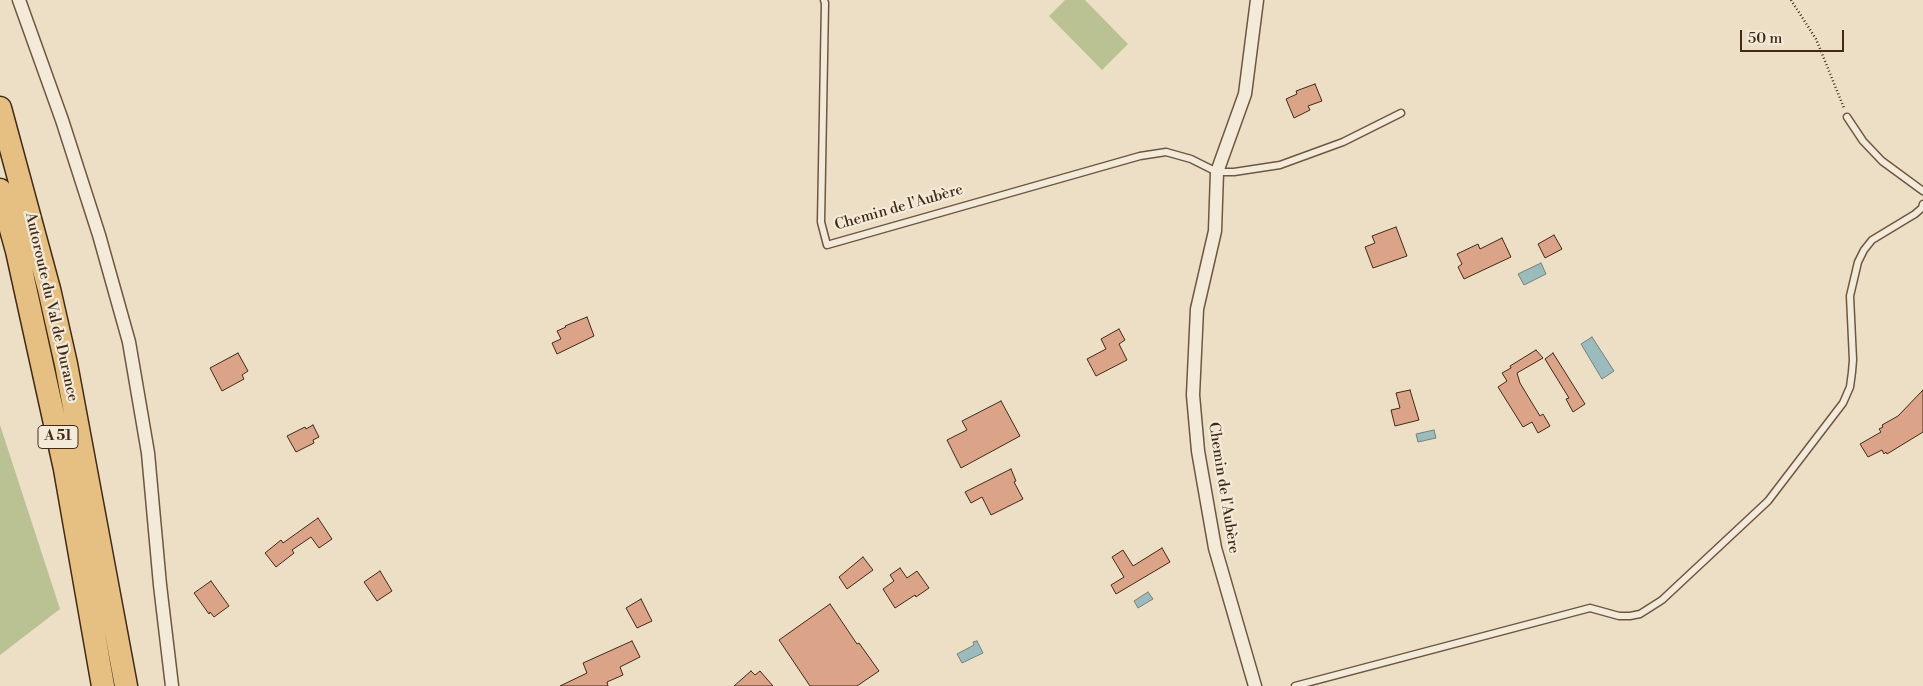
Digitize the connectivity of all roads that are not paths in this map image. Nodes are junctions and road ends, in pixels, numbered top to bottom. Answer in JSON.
{"nodes":[{"id":1,"x":19,"y":0,"type":"edge"},
{"id":2,"x":824,"y":0,"type":"edge"},
{"id":3,"x":1257,"y":0,"type":"edge"},
{"id":4,"x":0,"y":108,"type":"edge"},
{"id":5,"x":1401,"y":113,"type":"dead end"},
{"id":6,"x":1847,"y":117,"type":"road end"},
{"id":7,"x":1217,"y":172,"type":"junction"},
{"id":8,"x":0,"y":190,"type":"edge"},
{"id":9,"x":1923,"y":191,"type":"edge"},
{"id":10,"x":1923,"y":204,"type":"edge"},
{"id":11,"x":66,"y":364,"type":"junction"},
{"id":12,"x":103,"y":686,"type":"edge"},
{"id":13,"x":126,"y":686,"type":"edge"},
{"id":14,"x":136,"y":686,"type":"edge"},
{"id":15,"x":172,"y":686,"type":"edge"},
{"id":16,"x":1255,"y":686,"type":"edge"},
{"id":17,"x":1295,"y":686,"type":"edge"}],
"edges":[{"from":1,"to":15,"type":"street"},
{"from":2,"to":7,"type":"lane","name":"Chemin de l'Aubère"},
{"from":3,"to":7,"type":"street","name":"Chemin de l'Aubère"},
{"from":4,"to":11,"type":"highway","name":"Autoroute du Val de Durance","number":"A 51"},
{"from":5,"to":7,"type":"lane"},
{"from":6,"to":9,"type":"lane"},
{"from":7,"to":16,"type":"street","name":"Chemin de l'Aubère"},
{"from":8,"to":12,"type":"highway","name":"Autoroute du Val de Durance","number":"A 51"},
{"from":10,"to":17,"type":"lane"},
{"from":11,"to":13,"type":"highway","name":"Autoroute du Val de Durance","number":"A 51"},
{"from":11,"to":14,"type":"highway"}]}
